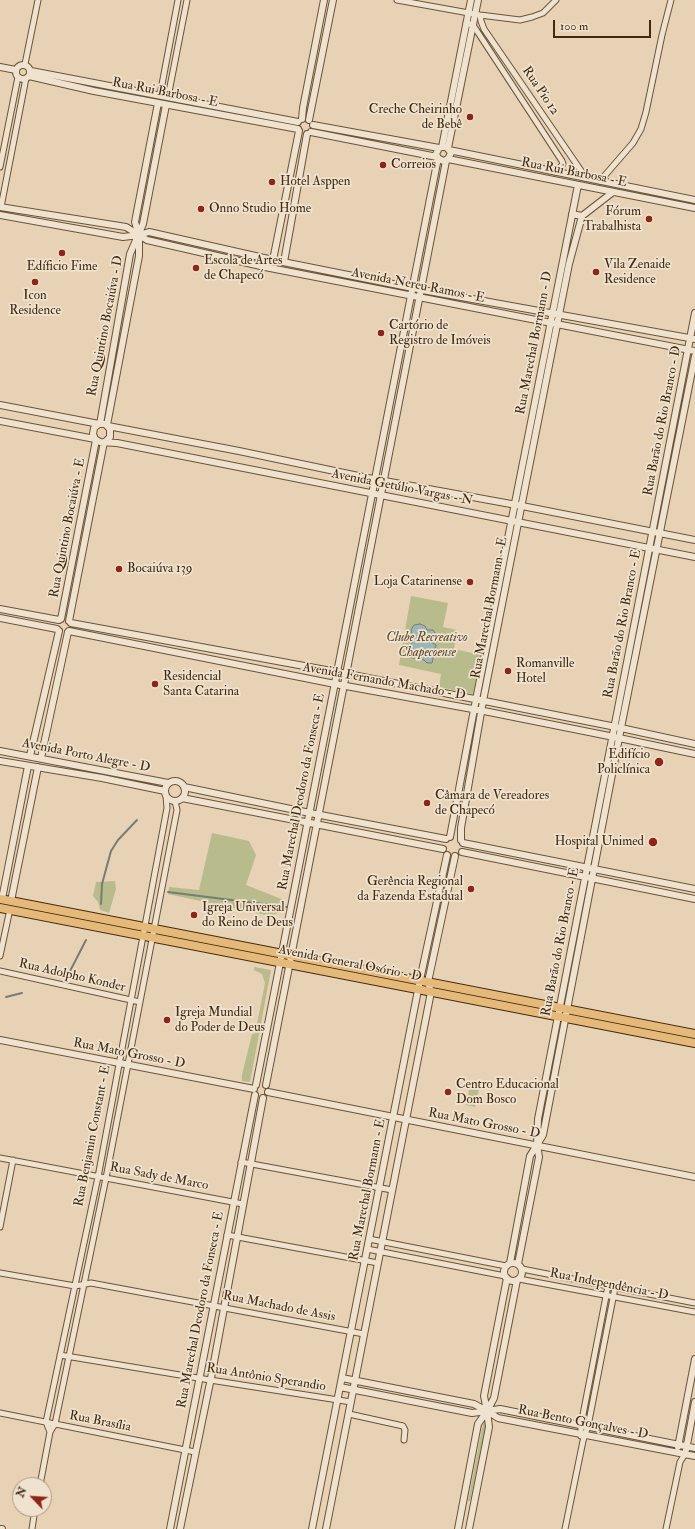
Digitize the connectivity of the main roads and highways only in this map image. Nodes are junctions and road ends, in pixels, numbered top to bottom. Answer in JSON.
{"nodes":[{"id":1,"x":1,"y":899,"type":"edge"},
{"id":2,"x":0,"y":908,"type":"edge"},
{"id":3,"x":695,"y":1034,"type":"edge"},
{"id":4,"x":695,"y":1043,"type":"edge"}],
"edges":[{"from":1,"to":3,"type":"main road","name":"Avenida General Osório - D"},
{"from":2,"to":4,"type":"main road","name":"Avenida General Osório - D"}]}
